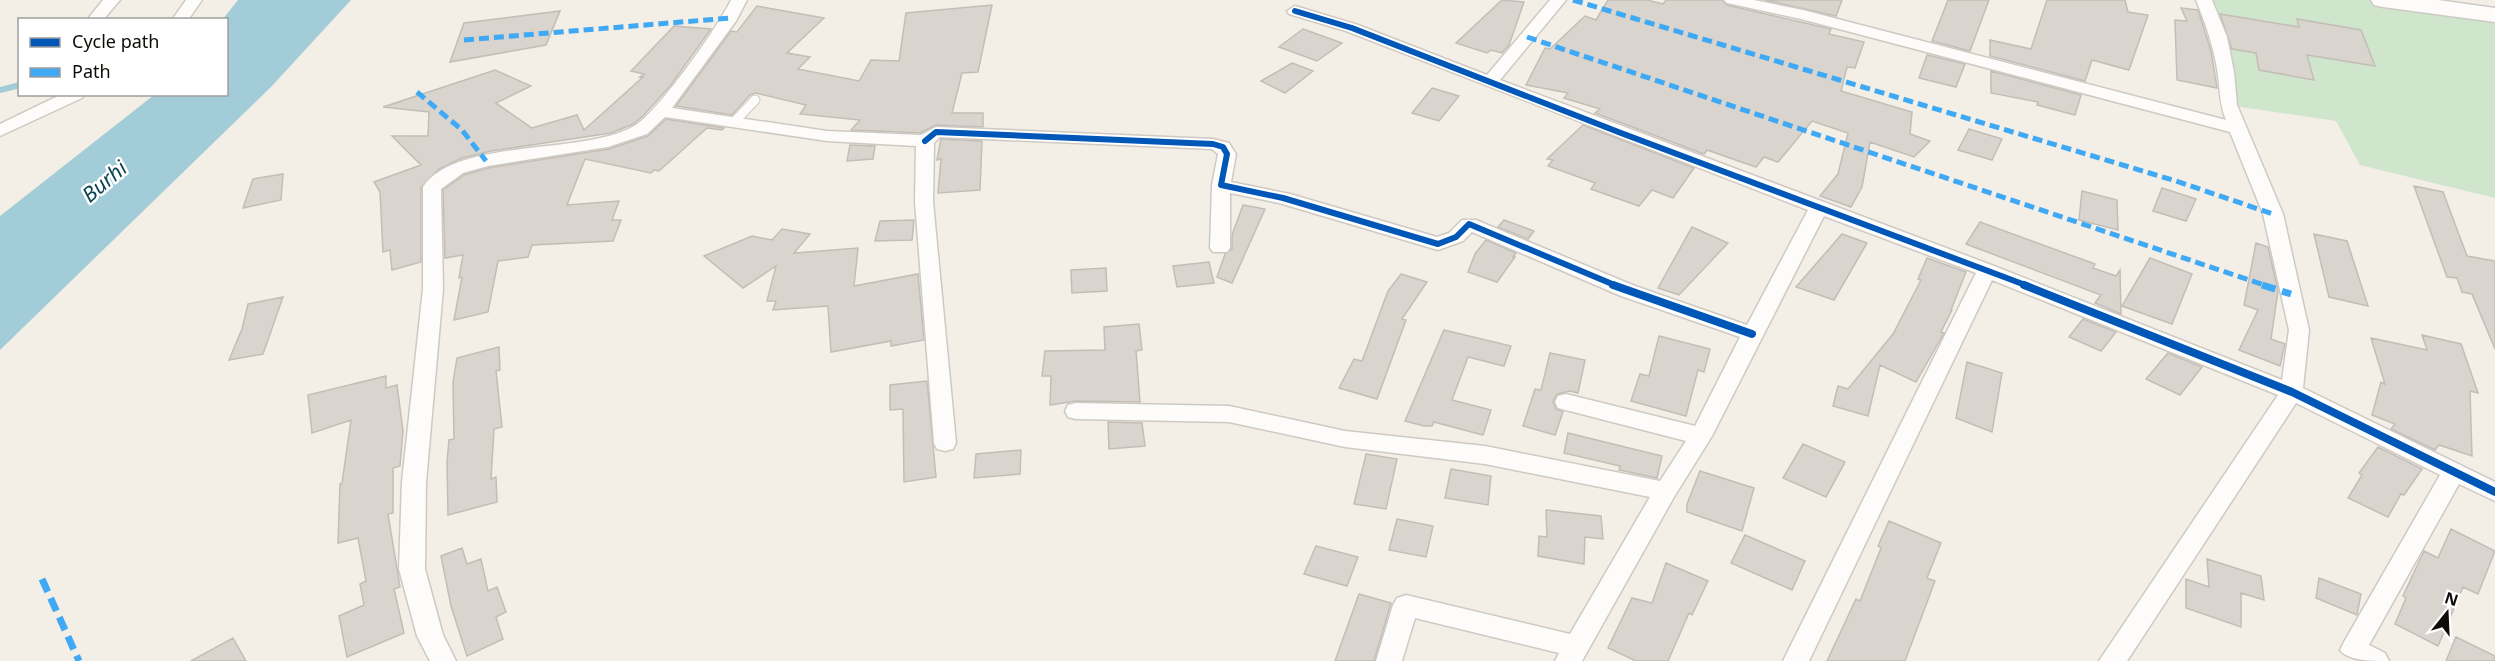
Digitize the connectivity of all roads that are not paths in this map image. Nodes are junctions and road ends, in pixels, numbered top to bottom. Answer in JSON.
{"nodes":[{"id":1,"x":112,"y":0,"type":"edge"},
{"id":2,"x":194,"y":0,"type":"edge"},
{"id":3,"x":739,"y":0,"type":"edge"},
{"id":4,"x":1558,"y":0,"type":"edge"},
{"id":5,"x":1732,"y":0,"type":"edge"},
{"id":6,"x":2204,"y":0,"type":"edge"},
{"id":7,"x":2383,"y":0,"type":"edge"},
{"id":8,"x":1295,"y":11,"type":"dead end"},
{"id":9,"x":2495,"y":15,"type":"edge"},
{"id":10,"x":96,"y":18,"type":"edge"},
{"id":11,"x":181,"y":18,"type":"edge"},
{"id":12,"x":1490,"y":82,"type":"junction"},
{"id":13,"x":72,"y":96,"type":"edge"},
{"id":14,"x":755,"y":100,"type":"dead end"},
{"id":15,"x":661,"y":111,"type":"junction"},
{"id":16,"x":735,"y":121,"type":"junction"},
{"id":17,"x":2238,"y":129,"type":"junction"},
{"id":18,"x":0,"y":131,"type":"edge"},
{"id":19,"x":925,"y":141,"type":"junction"},
{"id":20,"x":1221,"y":185,"type":"junction"},
{"id":21,"x":1819,"y":207,"type":"junction"},
{"id":22,"x":1220,"y":248,"type":"dead end"},
{"id":23,"x":1987,"y":270,"type":"junction"},
{"id":24,"x":1752,"y":334,"type":"junction"},
{"id":25,"x":2292,"y":392,"type":"junction"},
{"id":26,"x":1566,"y":402,"type":"dead end"},
{"id":27,"x":1076,"y":411,"type":"dead end"},
{"id":28,"x":1701,"y":436,"type":"junction"},
{"id":29,"x":945,"y":442,"type":"dead end"},
{"id":30,"x":2454,"y":472,"type":"junction"},
{"id":31,"x":1666,"y":491,"type":"junction"},
{"id":32,"x":2495,"y":492,"type":"edge"},
{"id":33,"x":1572,"y":653,"type":"edge"},
{"id":34,"x":443,"y":661,"type":"edge"},
{"id":35,"x":1389,"y":661,"type":"edge"},
{"id":36,"x":1797,"y":661,"type":"edge"},
{"id":37,"x":2112,"y":661,"type":"edge"},
{"id":38,"x":2376,"y":661,"type":"edge"}],
"edges":[{"from":1,"to":10,"type":"street"},
{"from":2,"to":11,"type":"street"},
{"from":3,"to":15,"type":"street"},
{"from":4,"to":12,"type":"street"},
{"from":5,"to":17,"type":"street"},
{"from":6,"to":17,"type":"street"},
{"from":7,"to":9,"type":"highway"},
{"from":8,"to":12,"type":"street"},
{"from":12,"to":21,"type":"street"},
{"from":13,"to":18,"type":"street"},
{"from":14,"to":16,"type":"lane"},
{"from":15,"to":16,"type":"street"},
{"from":15,"to":34,"type":"street"},
{"from":16,"to":19,"type":"street"},
{"from":17,"to":25,"type":"street"},
{"from":19,"to":20,"type":"street"},
{"from":19,"to":29,"type":"street"},
{"from":20,"to":22,"type":"street"},
{"from":20,"to":24,"type":"street"},
{"from":21,"to":23,"type":"street"},
{"from":21,"to":24,"type":"street"},
{"from":23,"to":25,"type":"street"},
{"from":23,"to":36,"type":"street"},
{"from":24,"to":28,"type":"street"},
{"from":25,"to":30,"type":"street"},
{"from":25,"to":37,"type":"street"},
{"from":26,"to":28,"type":"street"},
{"from":27,"to":31,"type":"street"},
{"from":28,"to":31,"type":"street"},
{"from":30,"to":32,"type":"street"},
{"from":30,"to":38,"type":"street"},
{"from":31,"to":33,"type":"street"},
{"from":33,"to":35,"type":"street"}]}
